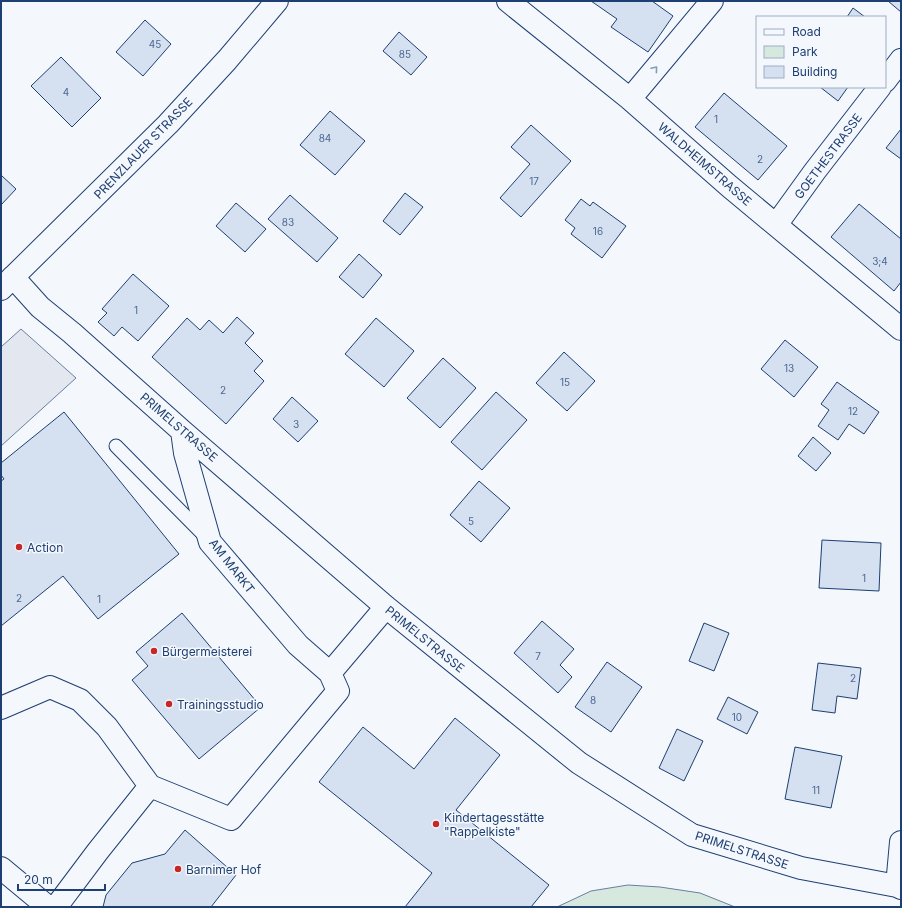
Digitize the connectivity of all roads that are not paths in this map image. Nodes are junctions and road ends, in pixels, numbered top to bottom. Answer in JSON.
{"nodes":[{"id":1,"x":278,"y":1,"type":"edge"},
{"id":2,"x":508,"y":1,"type":"edge"},
{"id":3,"x":712,"y":1,"type":"edge"},
{"id":4,"x":901,"y":60,"type":"edge"},
{"id":5,"x":886,"y":80,"type":"edge"},
{"id":6,"x":879,"y":88,"type":"edge"},
{"id":7,"x":630,"y":99,"type":"junction"},
{"id":8,"x":776,"y":225,"type":"junction"},
{"id":9,"x":7,"y":283,"type":"edge"},
{"id":10,"x":901,"y":329,"type":"edge"},
{"id":11,"x":182,"y":431,"type":"junction"},
{"id":12,"x":116,"y":446,"type":"dead end"},
{"id":13,"x":210,"y":542,"type":"junction"},
{"id":14,"x":386,"y":607,"type":"junction"},
{"id":15,"x":330,"y":674,"type":"junction"},
{"id":16,"x":1,"y":708,"type":"edge"},
{"id":17,"x":150,"y":786,"type":"junction"},
{"id":18,"x":901,"y":842,"type":"edge"},
{"id":19,"x":1,"y":868,"type":"edge"},
{"id":20,"x":899,"y":887,"type":"edge"},
{"id":21,"x":48,"y":907,"type":"edge"},
{"id":22,"x":56,"y":907,"type":"edge"}],
"edges":[{"from":1,"to":9,"type":"street","name":"PRENZLAUER STRASSE"},
{"from":2,"to":7,"type":"street","name":"WALDHEIMSTRASSE"},
{"from":7,"to":3,"type":"street","one_way":true},
{"from":4,"to":5,"type":"street"},
{"from":6,"to":8,"type":"street","name":"GOETHESTRASSE"},
{"from":7,"to":8,"type":"street","name":"WALDHEIMSTRASSE"},
{"from":8,"to":10,"type":"street","name":"WALDHEIMSTRASSE"},
{"from":9,"to":11,"type":"street","name":"PRIMELSTRASSE"},
{"from":11,"to":13,"type":"street","name":"AM MARKT"},
{"from":11,"to":14,"type":"street","name":"PRIMELSTRASSE"},
{"from":12,"to":13,"type":"lane"},
{"from":13,"to":15,"type":"street","name":"AM MARKT"},
{"from":14,"to":15,"type":"street"},
{"from":14,"to":20,"type":"street","name":"PRIMELSTRASSE"},
{"from":15,"to":17,"type":"street","name":"AM MARKT"},
{"from":16,"to":17,"type":"street"},
{"from":17,"to":22,"type":"street"},
{"from":18,"to":20,"type":"street"},
{"from":19,"to":21,"type":"street"}]}
